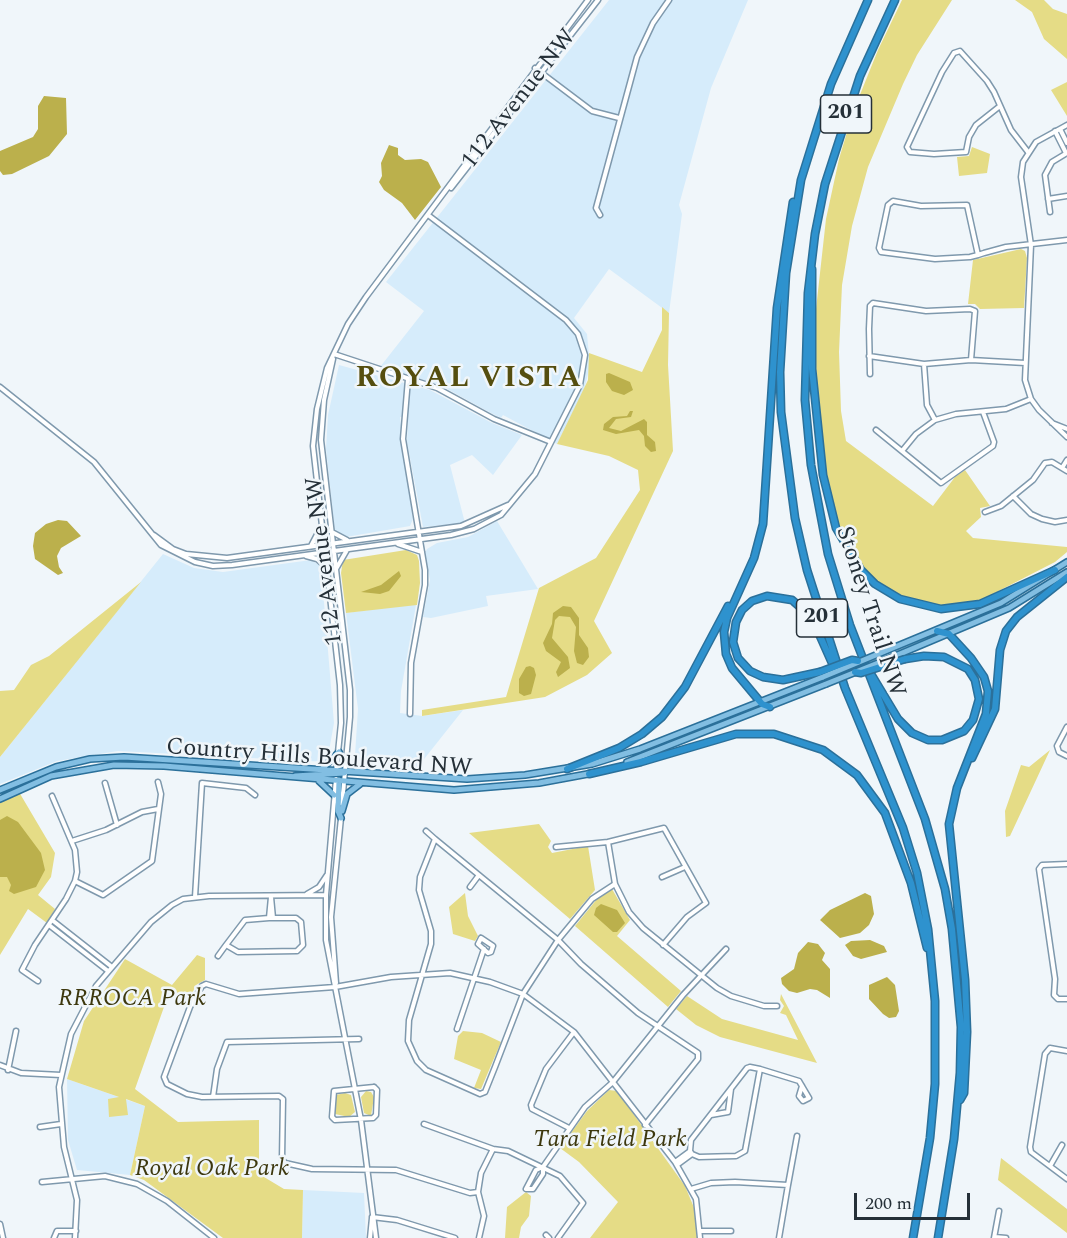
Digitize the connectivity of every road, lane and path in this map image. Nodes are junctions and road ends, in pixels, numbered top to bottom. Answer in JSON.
{"nodes":[{"id":1,"x":588,"y":0,"type":"edge"},
{"id":2,"x":598,"y":0,"type":"edge"},
{"id":3,"x":669,"y":0,"type":"edge"},
{"id":4,"x":868,"y":0,"type":"edge"},
{"id":5,"x":895,"y":0,"type":"edge"},
{"id":6,"x":535,"y":68,"type":"junction"},
{"id":7,"x":541,"y":73,"type":"junction"},
{"id":8,"x":1000,"y":106,"type":"junction"},
{"id":9,"x":619,"y":118,"type":"junction"},
{"id":10,"x":1067,"y":125,"type":"edge"},
{"id":11,"x":1057,"y":130,"type":"junction"},
{"id":12,"x":1067,"y":143,"type":"edge"},
{"id":13,"x":808,"y":152,"type":"junction"},
{"id":14,"x":1028,"y":152,"type":"junction"},
{"id":15,"x":1066,"y":153,"type":"edge"},
{"id":16,"x":1067,"y":196,"type":"edge"},
{"id":17,"x":441,"y":199,"type":"junction"},
{"id":18,"x":1048,"y":199,"type":"junction"},
{"id":19,"x":1050,"y":212,"type":"dead end"},
{"id":20,"x":428,"y":215,"type":"junction"},
{"id":21,"x":600,"y":215,"type":"dead end"},
{"id":22,"x":1067,"y":240,"type":"edge"},
{"id":23,"x":1031,"y":245,"type":"junction"},
{"id":24,"x":978,"y":255,"type":"junction"},
{"id":25,"x":810,"y":266,"type":"junction"},
{"id":26,"x":334,"y":354,"type":"junction"},
{"id":27,"x":869,"y":356,"type":"junction"},
{"id":28,"x":971,"y":360,"type":"junction"},
{"id":29,"x":1025,"y":363,"type":"junction"},
{"id":30,"x":924,"y":364,"type":"junction"},
{"id":31,"x":870,"y":374,"type":"dead end"},
{"id":32,"x":408,"y":379,"type":"junction"},
{"id":33,"x":0,"y":387,"type":"edge"},
{"id":34,"x":1031,"y":399,"type":"junction"},
{"id":35,"x":983,"y":412,"type":"junction"},
{"id":36,"x":935,"y":420,"type":"junction"},
{"id":37,"x":1051,"y":423,"type":"junction"},
{"id":38,"x":1067,"y":429,"type":"edge"},
{"id":39,"x":876,"y":430,"type":"dead end"},
{"id":40,"x":1067,"y":436,"type":"edge"},
{"id":41,"x":551,"y":442,"type":"junction"},
{"id":42,"x":902,"y":452,"type":"junction"},
{"id":43,"x":1067,"y":460,"type":"edge"},
{"id":44,"x":1065,"y":470,"type":"edge"},
{"id":45,"x":1013,"y":496,"type":"junction"},
{"id":46,"x":512,"y":503,"type":"junction"},
{"id":47,"x":985,"y":512,"type":"dead end"},
{"id":48,"x":1067,"y":520,"type":"edge"},
{"id":49,"x":145,"y":525,"type":"junction"},
{"id":50,"x":321,"y":526,"type":"junction"},
{"id":51,"x":330,"y":530,"type":"junction"},
{"id":52,"x":420,"y":532,"type":"junction"},
{"id":53,"x":420,"y":540,"type":"junction"},
{"id":54,"x":351,"y":541,"type":"junction"},
{"id":55,"x":395,"y":543,"type":"junction"},
{"id":56,"x":324,"y":544,"type":"junction"},
{"id":57,"x":332,"y":544,"type":"junction"},
{"id":58,"x":310,"y":547,"type":"junction"},
{"id":59,"x":348,"y":550,"type":"junction"},
{"id":60,"x":333,"y":551,"type":"junction"},
{"id":61,"x":325,"y":552,"type":"junction"},
{"id":62,"x":422,"y":552,"type":"junction"},
{"id":63,"x":305,"y":556,"type":"junction"},
{"id":64,"x":1067,"y":562,"type":"edge"},
{"id":65,"x":326,"y":567,"type":"junction"},
{"id":66,"x":1055,"y":570,"type":"junction"},
{"id":67,"x":1067,"y":572,"type":"edge"},
{"id":68,"x":335,"y":573,"type":"junction"},
{"id":69,"x":1067,"y":577,"type":"edge"},
{"id":70,"x":739,"y":591,"type":"junction"},
{"id":71,"x":937,"y":631,"type":"junction"},
{"id":72,"x":949,"y":634,"type":"junction"},
{"id":73,"x":861,"y":662,"type":"junction"},
{"id":74,"x":855,"y":672,"type":"junction"},
{"id":75,"x":821,"y":674,"type":"junction"},
{"id":76,"x":845,"y":688,"type":"junction"},
{"id":77,"x":761,"y":702,"type":"junction"},
{"id":78,"x":770,"y":707,"type":"junction"},
{"id":79,"x":410,"y":714,"type":"dead end"},
{"id":80,"x":1067,"y":727,"type":"edge"},
{"id":81,"x":339,"y":752,"type":"junction"},
{"id":82,"x":1067,"y":756,"type":"edge"},
{"id":83,"x":347,"y":759,"type":"junction"},
{"id":84,"x":567,"y":769,"type":"junction"},
{"id":85,"x":322,"y":770,"type":"junction"},
{"id":86,"x":346,"y":771,"type":"junction"},
{"id":87,"x":364,"y":773,"type":"junction"},
{"id":88,"x":589,"y":774,"type":"junction"},
{"id":89,"x":963,"y":774,"type":"junction"},
{"id":90,"x":293,"y":777,"type":"junction"},
{"id":91,"x":338,"y":777,"type":"junction"},
{"id":92,"x":318,"y":780,"type":"junction"},
{"id":93,"x":158,"y":782,"type":"dead end"},
{"id":94,"x":105,"y":783,"type":"dead end"},
{"id":95,"x":362,"y":783,"type":"junction"},
{"id":96,"x":0,"y":790,"type":"edge"},
{"id":97,"x":255,"y":795,"type":"dead end"},
{"id":98,"x":333,"y":795,"type":"junction"},
{"id":99,"x":52,"y":796,"type":"dead end"},
{"id":100,"x":0,"y":799,"type":"edge"},
{"id":101,"x":158,"y":809,"type":"junction"},
{"id":102,"x":342,"y":811,"type":"junction"},
{"id":103,"x":341,"y":818,"type":"junction"},
{"id":104,"x":117,"y":825,"type":"junction"},
{"id":105,"x":426,"y":831,"type":"dead end"},
{"id":106,"x":435,"y":839,"type":"junction"},
{"id":107,"x":72,"y":842,"type":"junction"},
{"id":108,"x":608,"y":842,"type":"junction"},
{"id":109,"x":556,"y":847,"type":"dead end"},
{"id":110,"x":1067,"y":864,"type":"edge"},
{"id":111,"x":685,"y":867,"type":"junction"},
{"id":112,"x":328,"y":874,"type":"junction"},
{"id":113,"x":479,"y":875,"type":"junction"},
{"id":114,"x":662,"y":877,"type":"dead end"},
{"id":115,"x":75,"y":881,"type":"junction"},
{"id":116,"x":615,"y":884,"type":"junction"},
{"id":117,"x":470,"y":887,"type":"dead end"},
{"id":118,"x":326,"y":895,"type":"junction"},
{"id":119,"x":304,"y":896,"type":"junction"},
{"id":120,"x":195,"y":897,"type":"junction"},
{"id":121,"x":271,"y":897,"type":"junction"},
{"id":122,"x":271,"y":918,"type":"junction"},
{"id":123,"x":52,"y":920,"type":"junction"},
{"id":124,"x":49,"y":925,"type":"junction"},
{"id":125,"x":558,"y":940,"type":"junction"},
{"id":126,"x":226,"y":945,"type":"junction"},
{"id":127,"x":663,"y":945,"type":"junction"},
{"id":128,"x":484,"y":949,"type":"dead end"},
{"id":129,"x":726,"y":950,"type":"dead end"},
{"id":130,"x":218,"y":956,"type":"dead end"},
{"id":131,"x":930,"y":957,"type":"junction"},
{"id":132,"x":112,"y":967,"type":"junction"},
{"id":133,"x":108,"y":971,"type":"junction"},
{"id":134,"x":423,"y":974,"type":"junction"},
{"id":135,"x":700,"y":975,"type":"junction"},
{"id":136,"x":474,"y":977,"type":"junction"},
{"id":137,"x":38,"y":981,"type":"dead end"},
{"id":138,"x":335,"y":987,"type":"junction"},
{"id":139,"x":523,"y":994,"type":"junction"},
{"id":140,"x":749,"y":994,"type":"dead end"},
{"id":141,"x":1067,"y":999,"type":"edge"},
{"id":142,"x":747,"y":1001,"type":"junction"},
{"id":143,"x":777,"y":1006,"type":"dead end"},
{"id":144,"x":657,"y":1027,"type":"junction"},
{"id":145,"x":457,"y":1029,"type":"dead end"},
{"id":146,"x":16,"y":1031,"type":"dead end"},
{"id":147,"x":574,"y":1032,"type":"junction"},
{"id":148,"x":359,"y":1039,"type":"dead end"},
{"id":149,"x":345,"y":1041,"type":"junction"},
{"id":150,"x":1067,"y":1051,"type":"edge"},
{"id":151,"x":0,"y":1065,"type":"edge"},
{"id":152,"x":760,"y":1069,"type":"junction"},
{"id":153,"x":8,"y":1070,"type":"junction"},
{"id":154,"x":61,"y":1074,"type":"junction"},
{"id":155,"x":613,"y":1082,"type":"junction"},
{"id":156,"x":802,"y":1086,"type":"dead end"},
{"id":157,"x":355,"y":1089,"type":"junction"},
{"id":158,"x":731,"y":1089,"type":"junction"},
{"id":159,"x":213,"y":1097,"type":"junction"},
{"id":160,"x":958,"y":1105,"type":"junction"},
{"id":161,"x":710,"y":1115,"type":"junction"},
{"id":162,"x":361,"y":1120,"type":"junction"},
{"id":163,"x":61,"y":1124,"type":"junction"},
{"id":164,"x":423,"y":1124,"type":"dead end"},
{"id":165,"x":645,"y":1125,"type":"junction"},
{"id":166,"x":40,"y":1126,"type":"dead end"},
{"id":167,"x":569,"y":1128,"type":"junction"},
{"id":168,"x":797,"y":1136,"type":"dead end"},
{"id":169,"x":1062,"y":1145,"type":"dead end"},
{"id":170,"x":492,"y":1149,"type":"junction"},
{"id":171,"x":691,"y":1153,"type":"junction"},
{"id":172,"x":676,"y":1164,"type":"junction"},
{"id":173,"x":1050,"y":1166,"type":"junction"},
{"id":174,"x":543,"y":1167,"type":"junction"},
{"id":175,"x":368,"y":1169,"type":"junction"},
{"id":176,"x":72,"y":1178,"type":"junction"},
{"id":177,"x":1067,"y":1179,"type":"edge"},
{"id":178,"x":42,"y":1182,"type":"dead end"},
{"id":179,"x":788,"y":1185,"type":"junction"},
{"id":180,"x":692,"y":1189,"type":"junction"},
{"id":181,"x":478,"y":1192,"type":"junction"},
{"id":182,"x":999,"y":1211,"type":"dead end"},
{"id":183,"x":372,"y":1217,"type":"junction"},
{"id":184,"x":0,"y":1224,"type":"edge"},
{"id":185,"x":76,"y":1231,"type":"junction"},
{"id":186,"x":701,"y":1231,"type":"junction"},
{"id":187,"x":731,"y":1231,"type":"dead end"},
{"id":188,"x":994,"y":1237,"type":"edge"},
{"id":189,"x":3,"y":1238,"type":"edge"},
{"id":190,"x":54,"y":1238,"type":"edge"},
{"id":191,"x":75,"y":1238,"type":"edge"},
{"id":192,"x":214,"y":1238,"type":"edge"},
{"id":193,"x":370,"y":1238,"type":"edge"},
{"id":194,"x":376,"y":1238,"type":"edge"},
{"id":195,"x":455,"y":1238,"type":"edge"},
{"id":196,"x":479,"y":1238,"type":"edge"},
{"id":197,"x":558,"y":1238,"type":"edge"},
{"id":198,"x":700,"y":1238,"type":"edge"},
{"id":199,"x":779,"y":1238,"type":"edge"},
{"id":200,"x":913,"y":1238,"type":"edge"},
{"id":201,"x":938,"y":1238,"type":"edge"},
{"id":202,"x":1005,"y":1238,"type":"edge"}],
"edges":[{"from":1,"to":6,"type":"street","name":"112 Avenue NW"},
{"from":2,"to":7,"type":"street","name":"112 Avenue NW"},
{"from":3,"to":9,"type":"street"},
{"from":4,"to":13,"type":"highway","name":"Stoney Trail NW","number":"201"},
{"from":5,"to":25,"type":"highway","name":"Stoney Trail NW","number":"201"},
{"from":6,"to":7,"type":"street"},
{"from":6,"to":17,"type":"street","name":"112 Avenue NW"},
{"from":7,"to":9,"type":"street"},
{"from":7,"to":17,"type":"street","name":"112 Avenue NW"},
{"from":8,"to":8,"type":"street"},
{"from":8,"to":14,"type":"street"},
{"from":9,"to":21,"type":"street"},
{"from":10,"to":11,"type":"street"},
{"from":11,"to":12,"type":"street"},
{"from":11,"to":14,"type":"street"},
{"from":11,"to":15,"type":"street"},
{"from":13,"to":70,"type":"highway"},
{"from":13,"to":76,"type":"highway","name":"Stoney Trail NW","number":"201"},
{"from":14,"to":23,"type":"street"},
{"from":15,"to":18,"type":"street"},
{"from":16,"to":18,"type":"street"},
{"from":17,"to":20,"type":"street","name":"112 Avenue NW"},
{"from":18,"to":19,"type":"street"},
{"from":20,"to":26,"type":"street","name":"112 Avenue NW"},
{"from":20,"to":41,"type":"street"},
{"from":22,"to":23,"type":"street"},
{"from":23,"to":24,"type":"street"},
{"from":23,"to":29,"type":"street"},
{"from":24,"to":24,"type":"street"},
{"from":25,"to":66,"type":"highway"},
{"from":25,"to":73,"type":"highway","name":"Stoney Trail NW","number":"201"},
{"from":26,"to":32,"type":"street"},
{"from":26,"to":50,"type":"street","name":"112 Avenue NW"},
{"from":26,"to":51,"type":"street","name":"112 Avenue NW"},
{"from":27,"to":28,"type":"street"},
{"from":27,"to":30,"type":"street"},
{"from":27,"to":31,"type":"street"},
{"from":28,"to":29,"type":"street"},
{"from":28,"to":30,"type":"street"},
{"from":29,"to":34,"type":"street"},
{"from":30,"to":36,"type":"street"},
{"from":32,"to":41,"type":"street"},
{"from":32,"to":52,"type":"street"},
{"from":33,"to":49,"type":"street"},
{"from":34,"to":35,"type":"street"},
{"from":34,"to":37,"type":"street"},
{"from":35,"to":36,"type":"street"},
{"from":35,"to":42,"type":"street"},
{"from":36,"to":42,"type":"street"},
{"from":37,"to":38,"type":"street"},
{"from":37,"to":40,"type":"street"},
{"from":39,"to":42,"type":"street"},
{"from":41,"to":46,"type":"street"},
{"from":43,"to":44,"type":"street"},
{"from":44,"to":45,"type":"street"},
{"from":45,"to":47,"type":"street"},
{"from":45,"to":48,"type":"street"},
{"from":46,"to":52,"type":"street"},
{"from":46,"to":53,"type":"street"},
{"from":49,"to":58,"type":"street"},
{"from":49,"to":63,"type":"street"},
{"from":50,"to":56,"type":"street","name":"112 Avenue NW"},
{"from":50,"to":58,"type":"street"},
{"from":51,"to":54,"type":"street"},
{"from":51,"to":57,"type":"street","name":"112 Avenue NW"},
{"from":52,"to":53,"type":"street"},
{"from":52,"to":54,"type":"street"},
{"from":53,"to":55,"type":"street"},
{"from":53,"to":62,"type":"street"},
{"from":54,"to":57,"type":"street"},
{"from":55,"to":59,"type":"street"},
{"from":55,"to":62,"type":"street"},
{"from":56,"to":57,"type":"street"},
{"from":56,"to":58,"type":"street"},
{"from":56,"to":61,"type":"street","name":"112 Avenue NW"},
{"from":57,"to":60,"type":"street","name":"112 Avenue NW"},
{"from":59,"to":60,"type":"street"},
{"from":59,"to":68,"type":"street"},
{"from":60,"to":61,"type":"street"},
{"from":60,"to":68,"type":"street","name":"112 Avenue NW"},
{"from":61,"to":63,"type":"street"},
{"from":61,"to":65,"type":"street","name":"112 Avenue NW"},
{"from":62,"to":79,"type":"street"},
{"from":63,"to":65,"type":"street"},
{"from":64,"to":66,"type":"main road"},
{"from":65,"to":81,"type":"street","name":"112 Avenue NW"},
{"from":66,"to":71,"type":"main road"},
{"from":67,"to":72,"type":"main road","name":"Country Hills Boulevard NW"},
{"from":68,"to":83,"type":"street","name":"112 Avenue NW"},
{"from":69,"to":89,"type":"highway"},
{"from":70,"to":77,"type":"highway"},
{"from":70,"to":84,"type":"highway"},
{"from":71,"to":72,"type":"highway"},
{"from":71,"to":73,"type":"main road","bridge":true},
{"from":72,"to":74,"type":"main road","name":"Country Hills Boulevard NW","bridge":true},
{"from":72,"to":89,"type":"highway"},
{"from":73,"to":74,"type":"highway","bridge":true},
{"from":73,"to":75,"type":"highway","bridge":true},
{"from":73,"to":160,"type":"highway","name":"Stoney Trail NW","number":"201"},
{"from":74,"to":78,"type":"main road","name":"Country Hills Boulevard NW","bridge":true},
{"from":75,"to":76,"type":"highway"},
{"from":75,"to":77,"type":"main road","name":"Country Hills Boulevard NW"},
{"from":76,"to":131,"type":"highway","name":"Stoney Trail NW","number":"201"},
{"from":77,"to":78,"type":"highway"},
{"from":77,"to":84,"type":"main road","name":"Country Hills Boulevard NW"},
{"from":78,"to":88,"type":"main road","name":"Country Hills Boulevard NW"},
{"from":80,"to":82,"type":"street"},
{"from":81,"to":85,"type":"main road"},
{"from":81,"to":91,"type":"street","name":"112 Avenue NW"},
{"from":83,"to":86,"type":"street","name":"112 Avenue NW"},
{"from":83,"to":87,"type":"main road"},
{"from":84,"to":87,"type":"main road","name":"Country Hills Boulevard NW"},
{"from":85,"to":91,"type":"main road","name":"Country Hills Boulevard NW"},
{"from":85,"to":96,"type":"main road","name":"Country Hills Boulevard NW"},
{"from":86,"to":87,"type":"main road","name":"Country Hills Boulevard NW"},
{"from":86,"to":91,"type":"main road"},
{"from":88,"to":95,"type":"main road","name":"Country Hills Boulevard NW"},
{"from":88,"to":131,"type":"highway"},
{"from":89,"to":160,"type":"highway"},
{"from":90,"to":91,"type":"main road"},
{"from":90,"to":92,"type":"main road","name":"Country Hills Boulevard NW"},
{"from":90,"to":100,"type":"main road","name":"Country Hills Boulevard NW"},
{"from":91,"to":92,"type":"main road","name":"Country Hills Boulevard NW"},
{"from":91,"to":95,"type":"main road","name":"Country Hills Boulevard NW"},
{"from":91,"to":98,"type":"street"},
{"from":91,"to":102,"type":"street"},
{"from":91,"to":103,"type":"main road"},
{"from":92,"to":98,"type":"main road"},
{"from":93,"to":101,"type":"street"},
{"from":94,"to":104,"type":"street"},
{"from":95,"to":102,"type":"main road"},
{"from":97,"to":120,"type":"street"},
{"from":98,"to":112,"type":"street"},
{"from":99,"to":107,"type":"street"},
{"from":101,"to":104,"type":"street"},
{"from":101,"to":115,"type":"street"},
{"from":102,"to":103,"type":"street"},
{"from":103,"to":138,"type":"street"},
{"from":104,"to":107,"type":"street"},
{"from":105,"to":106,"type":"street"},
{"from":106,"to":113,"type":"street"},
{"from":106,"to":134,"type":"street"},
{"from":107,"to":115,"type":"street"},
{"from":108,"to":109,"type":"street"},
{"from":108,"to":111,"type":"street"},
{"from":108,"to":116,"type":"street"},
{"from":110,"to":141,"type":"street"},
{"from":111,"to":114,"type":"street"},
{"from":111,"to":127,"type":"street"},
{"from":112,"to":118,"type":"street"},
{"from":112,"to":119,"type":"street"},
{"from":113,"to":117,"type":"street"},
{"from":113,"to":125,"type":"street"},
{"from":115,"to":123,"type":"street"},
{"from":116,"to":125,"type":"street"},
{"from":116,"to":127,"type":"street"},
{"from":118,"to":119,"type":"street"},
{"from":118,"to":138,"type":"street"},
{"from":119,"to":121,"type":"street"},
{"from":120,"to":121,"type":"street"},
{"from":120,"to":132,"type":"street"},
{"from":121,"to":122,"type":"street"},
{"from":122,"to":126,"type":"street"},
{"from":122,"to":126,"type":"street"},
{"from":123,"to":124,"type":"street"},
{"from":123,"to":132,"type":"street"},
{"from":124,"to":133,"type":"street"},
{"from":124,"to":137,"type":"street"},
{"from":125,"to":139,"type":"street"},
{"from":125,"to":144,"type":"street"},
{"from":126,"to":130,"type":"street"},
{"from":127,"to":135,"type":"street"},
{"from":128,"to":136,"type":"street"},
{"from":129,"to":135,"type":"street"},
{"from":131,"to":200,"type":"highway","name":"Stoney Trail NW","number":"201"},
{"from":132,"to":133,"type":"street"},
{"from":133,"to":154,"type":"street"},
{"from":134,"to":136,"type":"street"},
{"from":134,"to":138,"type":"street"},
{"from":134,"to":139,"type":"street"},
{"from":135,"to":142,"type":"street"},
{"from":135,"to":144,"type":"street"},
{"from":136,"to":139,"type":"street"},
{"from":136,"to":145,"type":"street"},
{"from":138,"to":149,"type":"street"},
{"from":138,"to":159,"type":"street"},
{"from":139,"to":147,"type":"street"},
{"from":140,"to":142,"type":"street"},
{"from":142,"to":143,"type":"street"},
{"from":144,"to":155,"type":"street"},
{"from":144,"to":165,"type":"street"},
{"from":146,"to":153,"type":"street"},
{"from":147,"to":155,"type":"street"},
{"from":147,"to":167,"type":"street"},
{"from":148,"to":149,"type":"street"},
{"from":149,"to":157,"type":"street"},
{"from":149,"to":159,"type":"street"},
{"from":150,"to":173,"type":"street"},
{"from":151,"to":153,"type":"street"},
{"from":152,"to":156,"type":"street"},
{"from":152,"to":158,"type":"street"},
{"from":152,"to":171,"type":"street"},
{"from":153,"to":154,"type":"street"},
{"from":154,"to":163,"type":"street"},
{"from":155,"to":165,"type":"street"},
{"from":155,"to":167,"type":"street"},
{"from":157,"to":162,"type":"street"},
{"from":157,"to":162,"type":"street"},
{"from":157,"to":162,"type":"street"},
{"from":158,"to":161,"type":"street"},
{"from":158,"to":161,"type":"street"},
{"from":159,"to":175,"type":"street"},
{"from":160,"to":201,"type":"highway","name":"Stoney Trail NW","number":"201"},
{"from":161,"to":171,"type":"street"},
{"from":162,"to":175,"type":"street"},
{"from":163,"to":166,"type":"street"},
{"from":163,"to":176,"type":"street"},
{"from":164,"to":170,"type":"street"},
{"from":165,"to":172,"type":"street"},
{"from":167,"to":174,"type":"street"},
{"from":168,"to":179,"type":"street"},
{"from":169,"to":173,"type":"street"},
{"from":170,"to":174,"type":"street"},
{"from":170,"to":181,"type":"street"},
{"from":171,"to":172,"type":"street"},
{"from":172,"to":180,"type":"street"},
{"from":173,"to":177,"type":"street"},
{"from":174,"to":174,"type":"street"},
{"from":174,"to":197,"type":"street"},
{"from":175,"to":181,"type":"street"},
{"from":175,"to":183,"type":"street"},
{"from":176,"to":178,"type":"street"},
{"from":176,"to":185,"type":"street"},
{"from":176,"to":192,"type":"street"},
{"from":179,"to":180,"type":"street"},
{"from":179,"to":199,"type":"street"},
{"from":180,"to":186,"type":"street"},
{"from":181,"to":196,"type":"street"},
{"from":182,"to":188,"type":"street"},
{"from":183,"to":193,"type":"street"},
{"from":183,"to":194,"type":"street"},
{"from":183,"to":195,"type":"street"},
{"from":184,"to":189,"type":"street"},
{"from":185,"to":190,"type":"street"},
{"from":185,"to":191,"type":"street"},
{"from":186,"to":187,"type":"street"},
{"from":186,"to":198,"type":"street"},
{"from":188,"to":202,"type":"street"}]}
